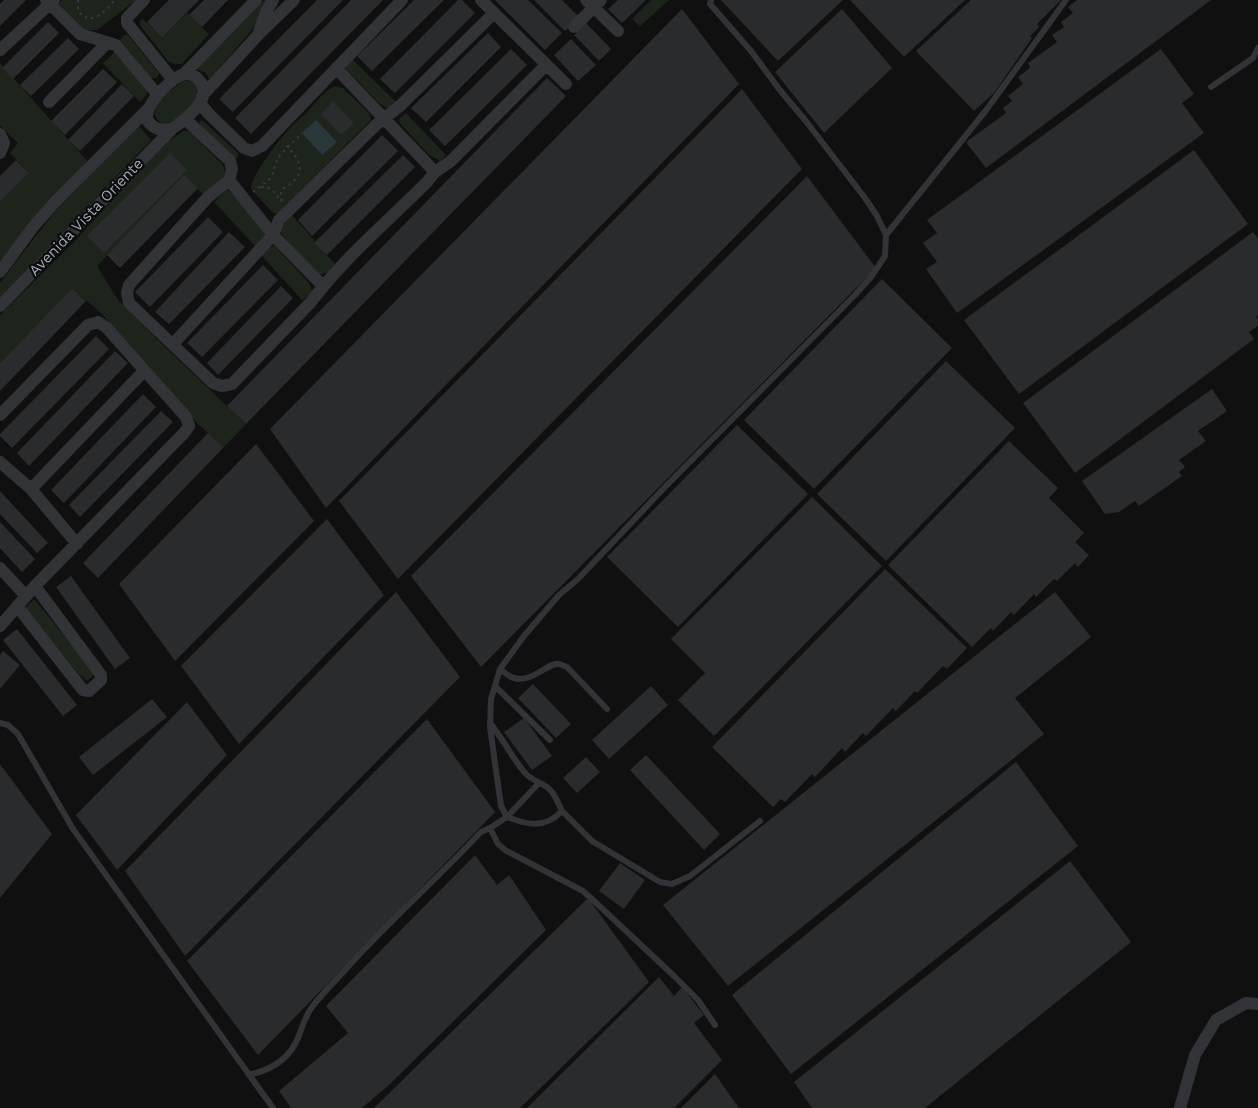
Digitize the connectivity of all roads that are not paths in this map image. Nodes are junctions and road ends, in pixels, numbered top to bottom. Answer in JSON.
{"nodes":[{"id":1,"x":144,"y":0,"type":"edge"},
{"id":2,"x":256,"y":0,"type":"edge"},
{"id":3,"x":273,"y":0,"type":"edge"},
{"id":4,"x":294,"y":0,"type":"edge"},
{"id":5,"x":402,"y":0,"type":"edge"},
{"id":6,"x":481,"y":0,"type":"edge"},
{"id":7,"x":711,"y":0,"type":"edge"},
{"id":8,"x":1066,"y":0,"type":"edge"},
{"id":9,"x":50,"y":1,"type":"edge"},
{"id":10,"x":594,"y":2,"type":"edge"},
{"id":11,"x":494,"y":13,"type":"junction"},
{"id":12,"x":574,"y":27,"type":"dead end"},
{"id":13,"x":618,"y":31,"type":"dead end"},
{"id":14,"x":258,"y":35,"type":"junction"},
{"id":15,"x":107,"y":43,"type":"junction"},
{"id":16,"x":1258,"y":48,"type":"edge"},
{"id":17,"x":0,"y":50,"type":"edge"},
{"id":18,"x":546,"y":65,"type":"junction"},
{"id":19,"x":336,"y":68,"type":"junction"},
{"id":20,"x":178,"y":77,"type":"junction"},
{"id":21,"x":566,"y":84,"type":"dead end"},
{"id":22,"x":1211,"y":87,"type":"dead end"},
{"id":23,"x":158,"y":95,"type":"junction"},
{"id":24,"x":201,"y":100,"type":"junction"},
{"id":25,"x":49,"y":102,"type":"dead end"},
{"id":26,"x":148,"y":109,"type":"junction"},
{"id":27,"x":185,"y":119,"type":"junction"},
{"id":28,"x":383,"y":119,"type":"junction"},
{"id":29,"x":173,"y":128,"type":"junction"},
{"id":30,"x":0,"y":134,"type":"edge"},
{"id":31,"x":0,"y":153,"type":"edge"},
{"id":32,"x":435,"y":172,"type":"junction"},
{"id":33,"x":229,"y":180,"type":"junction"},
{"id":34,"x":273,"y":235,"type":"junction"},
{"id":35,"x":886,"y":235,"type":"junction"},
{"id":36,"x":0,"y":272,"type":"edge"},
{"id":37,"x":323,"y":286,"type":"junction"},
{"id":38,"x":0,"y":306,"type":"edge"},
{"id":39,"x":173,"y":344,"type":"junction"},
{"id":40,"x":144,"y":371,"type":"junction"},
{"id":41,"x":0,"y":415,"type":"edge"},
{"id":42,"x":0,"y":462,"type":"edge"},
{"id":43,"x":31,"y":489,"type":"junction"},
{"id":44,"x":77,"y":544,"type":"junction"},
{"id":45,"x":0,"y":568,"type":"edge"},
{"id":46,"x":35,"y":586,"type":"junction"},
{"id":47,"x":26,"y":596,"type":"junction"},
{"id":48,"x":17,"y":606,"type":"junction"},
{"id":49,"x":0,"y":626,"type":"edge"},
{"id":50,"x":500,"y":669,"type":"junction"},
{"id":51,"x":496,"y":686,"type":"junction"},
{"id":52,"x":607,"y":710,"type":"dead end"},
{"id":53,"x":0,"y":723,"type":"edge"},
{"id":54,"x":490,"y":723,"type":"junction"},
{"id":55,"x":550,"y":740,"type":"dead end"},
{"id":56,"x":538,"y":784,"type":"junction"},
{"id":57,"x":562,"y":811,"type":"junction"},
{"id":58,"x":507,"y":817,"type":"junction"},
{"id":59,"x":760,"y":821,"type":"dead end"},
{"id":60,"x":490,"y":828,"type":"junction"},
{"id":61,"x":1258,"y":1004,"type":"edge"},
{"id":62,"x":715,"y":1025,"type":"dead end"},
{"id":63,"x":249,"y":1075,"type":"junction"},
{"id":64,"x":273,"y":1108,"type":"edge"},
{"id":65,"x":1180,"y":1108,"type":"edge"}],
"edges":[{"from":1,"to":20,"type":"street"},
{"from":2,"to":20,"type":"street","name":"Avenida Vista Oriente"},
{"from":3,"to":14,"type":"street"},
{"from":4,"to":14,"type":"street","name":"Avenida Vista Oriente"},
{"from":5,"to":19,"type":"street"},
{"from":6,"to":11,"type":"street"},
{"from":7,"to":35,"type":"lane"},
{"from":8,"to":35,"type":"lane"},
{"from":9,"to":15,"type":"street"},
{"from":9,"to":17,"type":"street"},
{"from":10,"to":12,"type":"street"},
{"from":10,"to":13,"type":"street"},
{"from":11,"to":18,"type":"street"},
{"from":11,"to":28,"type":"street"},
{"from":14,"to":24,"type":"street","name":"Avenida Vista Oriente"},
{"from":15,"to":23,"type":"street"},
{"from":15,"to":25,"type":"street"},
{"from":16,"to":22,"type":"lane"},
{"from":18,"to":21,"type":"street"},
{"from":18,"to":32,"type":"street"},
{"from":19,"to":24,"type":"street"},
{"from":19,"to":28,"type":"street"},
{"from":20,"to":23,"type":"street","name":"Avenida Vista Oriente"},
{"from":20,"to":24,"type":"street"},
{"from":23,"to":26,"type":"street","name":"Avenida Vista Oriente"},
{"from":24,"to":27,"type":"street","name":"Avenida Vista Oriente"},
{"from":26,"to":29,"type":"street"},
{"from":26,"to":36,"type":"street","name":"Avenida Vista Oriente"},
{"from":27,"to":29,"type":"street","name":"Avenida Vista Oriente"},
{"from":27,"to":33,"type":"street"},
{"from":28,"to":32,"type":"street"},
{"from":28,"to":34,"type":"street"},
{"from":29,"to":38,"type":"street","name":"Avenida Vista Oriente"},
{"from":30,"to":31,"type":"street"},
{"from":32,"to":37,"type":"street"},
{"from":33,"to":34,"type":"street"},
{"from":33,"to":39,"type":"street"},
{"from":34,"to":37,"type":"street"},
{"from":34,"to":39,"type":"street"},
{"from":35,"to":50,"type":"lane"},
{"from":37,"to":39,"type":"street"},
{"from":40,"to":41,"type":"street"},
{"from":40,"to":43,"type":"street"},
{"from":40,"to":44,"type":"street"},
{"from":42,"to":43,"type":"street"},
{"from":43,"to":44,"type":"street"},
{"from":44,"to":46,"type":"street"},
{"from":45,"to":47,"type":"street"},
{"from":46,"to":47,"type":"street"},
{"from":46,"to":48,"type":"street"},
{"from":47,"to":48,"type":"street"},
{"from":48,"to":49,"type":"street"},
{"from":50,"to":51,"type":"lane"},
{"from":50,"to":52,"type":"lane"},
{"from":51,"to":54,"type":"lane"},
{"from":51,"to":55,"type":"lane"},
{"from":53,"to":63,"type":"lane"},
{"from":54,"to":56,"type":"lane"},
{"from":54,"to":58,"type":"lane"},
{"from":56,"to":57,"type":"lane"},
{"from":56,"to":58,"type":"lane"},
{"from":57,"to":58,"type":"lane"},
{"from":57,"to":59,"type":"lane"},
{"from":58,"to":60,"type":"lane"},
{"from":60,"to":62,"type":"lane"},
{"from":60,"to":63,"type":"lane"},
{"from":61,"to":65,"type":"street"},
{"from":63,"to":64,"type":"lane"}]}
